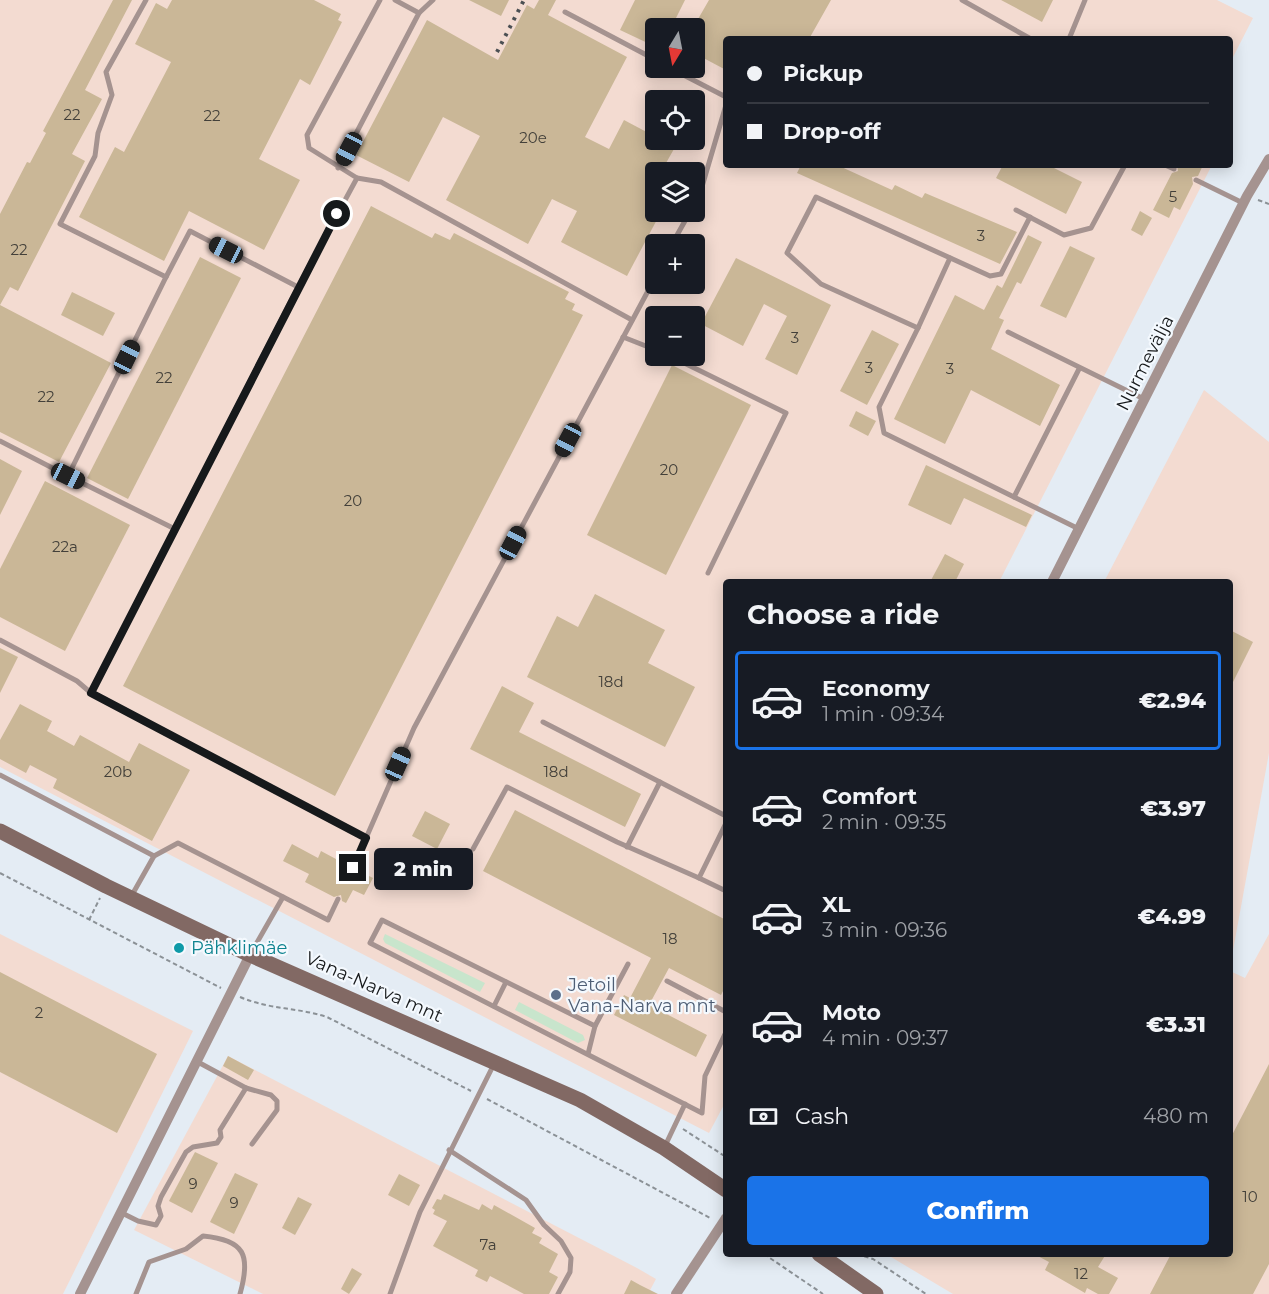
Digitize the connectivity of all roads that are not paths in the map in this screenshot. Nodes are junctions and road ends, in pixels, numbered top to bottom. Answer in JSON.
{"nodes":[{"id":1,"x":146,"y":0,"type":"edge"},
{"id":2,"x":380,"y":0,"type":"edge"},
{"id":3,"x":395,"y":0,"type":"edge"},
{"id":4,"x":433,"y":0,"type":"edge"},
{"id":5,"x":962,"y":0,"type":"edge"},
{"id":6,"x":1085,"y":0,"type":"edge"},
{"id":7,"x":565,"y":12,"type":"dead end"},
{"id":8,"x":419,"y":14,"type":"junction"},
{"id":9,"x":1026,"y":36,"type":"edge"},
{"id":10,"x":1070,"y":36,"type":"edge"},
{"id":11,"x":645,"y":54,"type":"edge"},
{"id":12,"x":689,"y":78,"type":"edge"},
{"id":13,"x":723,"y":95,"type":"edge"},
{"id":14,"x":723,"y":115,"type":"edge"},
{"id":15,"x":1269,"y":159,"type":"edge"},
{"id":16,"x":338,"y":168,"type":"junction"},
{"id":17,"x":1123,"y":168,"type":"edge"},
{"id":18,"x":705,"y":176,"type":"edge"},
{"id":19,"x":357,"y":178,"type":"junction"},
{"id":20,"x":1196,"y":180,"type":"dead end"},
{"id":21,"x":1243,"y":203,"type":"junction"},
{"id":22,"x":1016,"y":210,"type":"dead end"},
{"id":23,"x":1030,"y":217,"type":"junction"},
{"id":24,"x":950,"y":258,"type":"junction"},
{"id":25,"x":166,"y":277,"type":"junction"},
{"id":26,"x":298,"y":287,"type":"junction"},
{"id":27,"x":646,"y":294,"type":"edge"},
{"id":28,"x":632,"y":320,"type":"junction"},
{"id":29,"x":918,"y":328,"type":"junction"},
{"id":30,"x":1008,"y":332,"type":"dead end"},
{"id":31,"x":623,"y":337,"type":"junction"},
{"id":32,"x":645,"y":346,"type":"edge"},
{"id":33,"x":690,"y":366,"type":"edge"},
{"id":34,"x":1079,"y":369,"type":"junction"},
{"id":35,"x":1145,"y":400,"type":"junction"},
{"id":36,"x":0,"y":441,"type":"edge"},
{"id":37,"x":68,"y":476,"type":"junction"},
{"id":38,"x":1014,"y":497,"type":"junction"},
{"id":39,"x":175,"y":528,"type":"junction"},
{"id":40,"x":1079,"y":529,"type":"junction"},
{"id":41,"x":708,"y":573,"type":"dead end"},
{"id":42,"x":1054,"y":579,"type":"edge"},
{"id":43,"x":0,"y":640,"type":"edge"},
{"id":44,"x":91,"y":693,"type":"junction"},
{"id":45,"x":543,"y":722,"type":"dead end"},
{"id":46,"x":0,"y":775,"type":"edge"},
{"id":47,"x":660,"y":782,"type":"junction"},
{"id":48,"x":723,"y":814,"type":"edge"},
{"id":49,"x":723,"y":829,"type":"edge"},
{"id":50,"x":0,"y":831,"type":"edge"},
{"id":51,"x":366,"y":838,"type":"junction"},
{"id":52,"x":627,"y":847,"type":"junction"},
{"id":53,"x":473,"y":849,"type":"dead end"},
{"id":54,"x":154,"y":856,"type":"junction"},
{"id":55,"x":353,"y":868,"type":"dead end"},
{"id":56,"x":699,"y":878,"type":"junction"},
{"id":57,"x":723,"y":890,"type":"edge"},
{"id":58,"x":131,"y":897,"type":"junction"},
{"id":59,"x":283,"y":897,"type":"junction"},
{"id":60,"x":338,"y":899,"type":"dead end"},
{"id":61,"x":250,"y":955,"type":"junction"},
{"id":62,"x":628,"y":964,"type":"dead end"},
{"id":63,"x":667,"y":981,"type":"dead end"},
{"id":64,"x":506,"y":982,"type":"junction"},
{"id":65,"x":494,"y":1006,"type":"junction"},
{"id":66,"x":723,"y":1010,"type":"edge"},
{"id":67,"x":596,"y":1026,"type":"junction"},
{"id":68,"x":723,"y":1038,"type":"edge"},
{"id":69,"x":588,"y":1054,"type":"junction"},
{"id":70,"x":196,"y":1061,"type":"junction"},
{"id":71,"x":495,"y":1061,"type":"junction"},
{"id":72,"x":246,"y":1088,"type":"junction"},
{"id":73,"x":685,"y":1104,"type":"junction"},
{"id":74,"x":252,"y":1144,"type":"dead end"},
{"id":75,"x":664,"y":1148,"type":"junction"},
{"id":76,"x":449,"y":1150,"type":"junction"},
{"id":77,"x":723,"y":1188,"type":"edge"},
{"id":78,"x":121,"y":1212,"type":"junction"},
{"id":79,"x":723,"y":1223,"type":"edge"},
{"id":80,"x":823,"y":1257,"type":"edge"},
{"id":81,"x":80,"y":1294,"type":"edge"},
{"id":82,"x":136,"y":1294,"type":"edge"},
{"id":83,"x":240,"y":1294,"type":"edge"},
{"id":84,"x":390,"y":1294,"type":"edge"},
{"id":85,"x":558,"y":1294,"type":"edge"},
{"id":86,"x":676,"y":1294,"type":"edge"},
{"id":87,"x":876,"y":1294,"type":"edge"}],
"edges":[{"from":1,"to":25,"type":"lane"},
{"from":2,"to":16,"type":"lane"},
{"from":3,"to":8,"type":"lane"},
{"from":4,"to":8,"type":"lane"},
{"from":5,"to":9,"type":"lane"},
{"from":6,"to":10,"type":"lane"},
{"from":7,"to":11,"type":"lane"},
{"from":8,"to":16,"type":"lane"},
{"from":12,"to":13,"type":"lane"},
{"from":14,"to":18,"type":"lane"},
{"from":15,"to":21,"type":"street","name":"Nurmevälja"},
{"from":16,"to":19,"type":"lane"},
{"from":17,"to":23,"type":"lane"},
{"from":19,"to":26,"type":"lane"},
{"from":19,"to":28,"type":"lane"},
{"from":20,"to":21,"type":"lane"},
{"from":21,"to":35,"type":"street","name":"Nurmevälja"},
{"from":22,"to":23,"type":"lane"},
{"from":23,"to":24,"type":"lane"},
{"from":24,"to":29,"type":"lane"},
{"from":24,"to":29,"type":"lane"},
{"from":25,"to":26,"type":"lane"},
{"from":25,"to":37,"type":"lane"},
{"from":26,"to":39,"type":"lane"},
{"from":27,"to":28,"type":"lane"},
{"from":28,"to":31,"type":"lane"},
{"from":29,"to":38,"type":"lane"},
{"from":30,"to":34,"type":"lane"},
{"from":31,"to":32,"type":"lane"},
{"from":31,"to":51,"type":"lane"},
{"from":33,"to":41,"type":"lane"},
{"from":34,"to":35,"type":"lane"},
{"from":34,"to":38,"type":"lane"},
{"from":35,"to":40,"type":"street","name":"Nurmevälja"},
{"from":36,"to":37,"type":"lane"},
{"from":37,"to":39,"type":"lane"},
{"from":38,"to":40,"type":"lane"},
{"from":39,"to":44,"type":"lane"},
{"from":40,"to":42,"type":"street","name":"Nurmevälja"},
{"from":43,"to":44,"type":"lane"},
{"from":44,"to":51,"type":"lane"},
{"from":45,"to":47,"type":"lane"},
{"from":46,"to":54,"type":"lane"},
{"from":47,"to":48,"type":"lane"},
{"from":47,"to":52,"type":"lane"},
{"from":49,"to":56,"type":"lane"},
{"from":50,"to":58,"type":"main road","name":"Vana-Narva mnt"},
{"from":51,"to":55,"type":"lane"},
{"from":52,"to":53,"type":"lane"},
{"from":52,"to":56,"type":"lane"},
{"from":54,"to":58,"type":"lane"},
{"from":54,"to":59,"type":"lane"},
{"from":56,"to":57,"type":"lane"},
{"from":58,"to":61,"type":"main road","name":"Vana-Narva mnt"},
{"from":59,"to":60,"type":"lane"},
{"from":59,"to":61,"type":"lane"},
{"from":61,"to":70,"type":"street"},
{"from":61,"to":71,"type":"main road","name":"Vana-Narva mnt"},
{"from":62,"to":67,"type":"lane"},
{"from":63,"to":66,"type":"lane"},
{"from":64,"to":65,"type":"lane"},
{"from":64,"to":65,"type":"lane"},
{"from":64,"to":67,"type":"lane"},
{"from":65,"to":69,"type":"lane"},
{"from":67,"to":69,"type":"lane"},
{"from":68,"to":73,"type":"lane"},
{"from":69,"to":73,"type":"lane"},
{"from":70,"to":72,"type":"lane"},
{"from":70,"to":78,"type":"street"},
{"from":71,"to":75,"type":"main road","name":"Vana-Narva mnt"},
{"from":71,"to":76,"type":"lane"},
{"from":72,"to":74,"type":"lane"},
{"from":72,"to":78,"type":"lane"},
{"from":73,"to":75,"type":"lane"},
{"from":75,"to":77,"type":"main road","name":"Vana-Narva mnt"},
{"from":76,"to":84,"type":"lane"},
{"from":76,"to":85,"type":"lane"},
{"from":78,"to":81,"type":"street"},
{"from":79,"to":86,"type":"street"},
{"from":80,"to":87,"type":"main road"},
{"from":82,"to":83,"type":"lane"}]}
